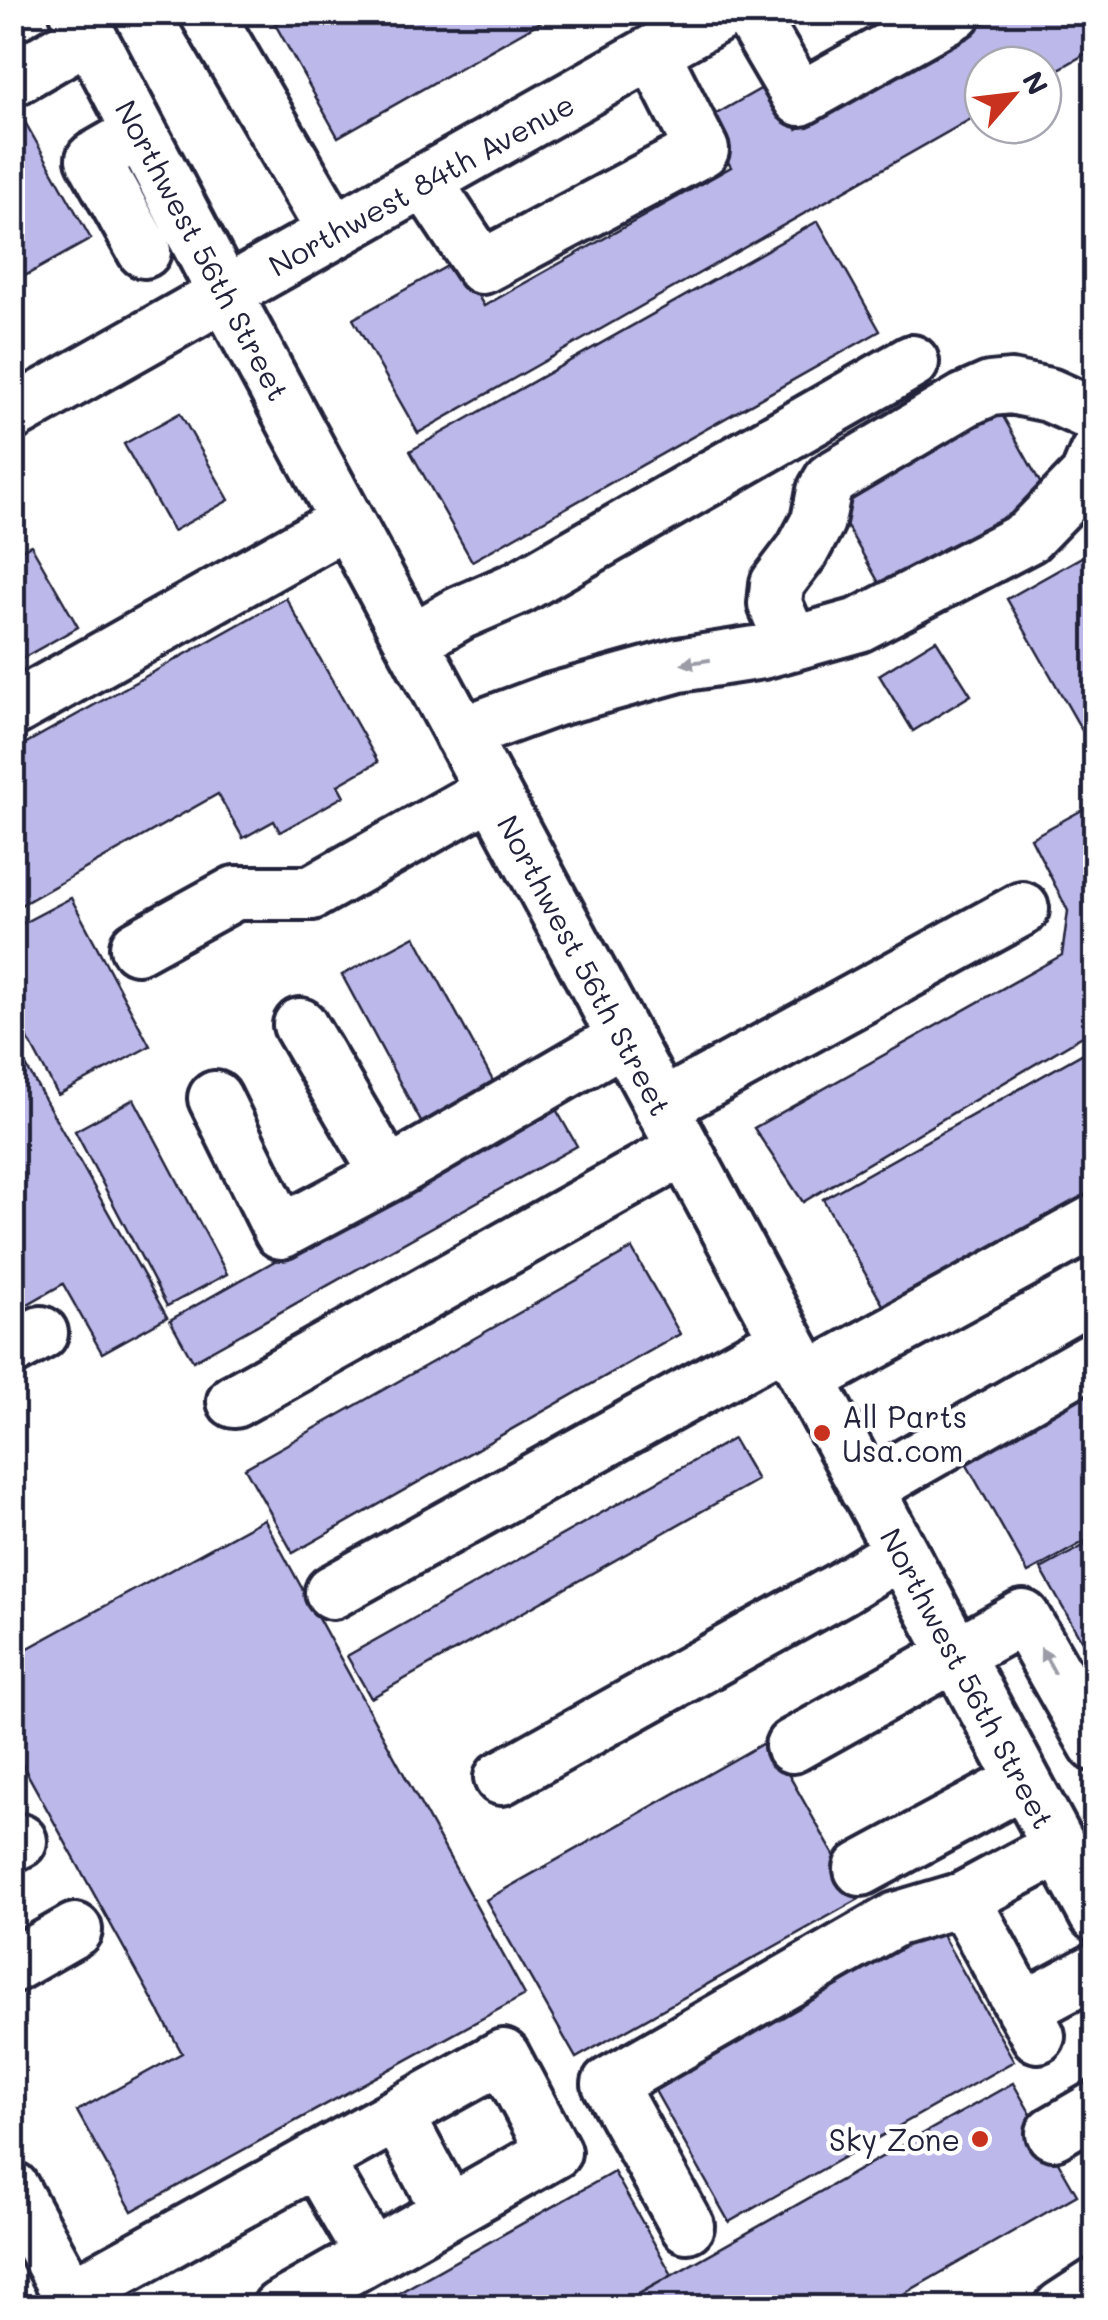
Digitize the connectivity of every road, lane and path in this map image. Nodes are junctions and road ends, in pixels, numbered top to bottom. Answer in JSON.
{"nodes":[{"id":1,"x":206,"y":12,"type":"edge"},
{"id":2,"x":955,"y":12,"type":"edge"},
{"id":3,"x":724,"y":14,"type":"edge"},
{"id":4,"x":83,"y":24,"type":"edge"},
{"id":5,"x":654,"y":53,"type":"junction"},
{"id":6,"x":15,"y":78,"type":"dead end"},
{"id":7,"x":140,"y":132,"type":"junction"},
{"id":8,"x":425,"y":181,"type":"junction"},
{"id":9,"x":334,"y":232,"type":"junction"},
{"id":10,"x":144,"y":252,"type":"dead end"},
{"id":11,"x":225,"y":294,"type":"junction"},
{"id":12,"x":912,"y":362,"type":"dead end"},
{"id":13,"x":12,"y":414,"type":"edge"},
{"id":14,"x":1096,"y":416,"type":"edge"},
{"id":15,"x":1096,"y":454,"type":"edge"},
{"id":16,"x":347,"y":521,"type":"junction"},
{"id":17,"x":412,"y":641,"type":"junction"},
{"id":18,"x":792,"y":644,"type":"junction"},
{"id":19,"x":12,"y":710,"type":"edge"},
{"id":20,"x":461,"y":734,"type":"junction"},
{"id":21,"x":492,"y":791,"type":"junction"},
{"id":22,"x":1022,"y":909,"type":"dead end"},
{"id":23,"x":137,"y":947,"type":"dead end"},
{"id":24,"x":300,"y":1025,"type":"dead end"},
{"id":25,"x":624,"y":1038,"type":"junction"},
{"id":26,"x":214,"y":1098,"type":"dead end"},
{"id":27,"x":673,"y":1128,"type":"junction"},
{"id":28,"x":388,"y":1175,"type":"junction"},
{"id":29,"x":1096,"y":1221,"type":"edge"},
{"id":30,"x":1096,"y":1357,"type":"edge"},
{"id":31,"x":797,"y":1359,"type":"junction"},
{"id":32,"x":234,"y":1400,"type":"dead end"},
{"id":33,"x":866,"y":1489,"type":"junction"},
{"id":34,"x":900,"y":1552,"type":"junction"},
{"id":35,"x":332,"y":1592,"type":"dead end"},
{"id":36,"x":956,"y":1654,"type":"junction"},
{"id":37,"x":792,"y":1746,"type":"dead end"},
{"id":38,"x":1096,"y":1746,"type":"edge"},
{"id":39,"x":1096,"y":1765,"type":"edge"},
{"id":40,"x":501,"y":1778,"type":"dead end"},
{"id":41,"x":1029,"y":1791,"type":"junction"},
{"id":42,"x":1059,"y":1847,"type":"junction"},
{"id":43,"x":861,"y":1869,"type":"dead end"},
{"id":44,"x":963,"y":1899,"type":"junction"},
{"id":45,"x":1096,"y":1916,"type":"edge"},
{"id":46,"x":75,"y":1930,"type":"dead end"},
{"id":47,"x":12,"y":1966,"type":"edge"},
{"id":48,"x":1096,"y":1970,"type":"edge"},
{"id":49,"x":397,"y":2115,"type":"junction"},
{"id":50,"x":316,"y":2160,"type":"junction"},
{"id":51,"x":12,"y":2188,"type":"edge"},
{"id":52,"x":450,"y":2211,"type":"junction"},
{"id":53,"x":687,"y":2226,"type":"dead end"},
{"id":54,"x":371,"y":2256,"type":"junction"},
{"id":55,"x":1096,"y":2285,"type":"edge"},
{"id":56,"x":74,"y":2302,"type":"edge"},
{"id":57,"x":279,"y":2308,"type":"edge"},
{"id":58,"x":1061,"y":2308,"type":"edge"}],
"edges":[{"from":1,"to":9,"type":"street"},
{"from":2,"to":3,"type":"street"},
{"from":3,"to":5,"type":"street","name":"Northwest 84th Avenue"},
{"from":4,"to":6,"type":"street"},
{"from":4,"to":7,"type":"street","name":"Northwest 56th Street"},
{"from":5,"to":8,"type":"street","name":"Northwest 84th Avenue"},
{"from":5,"to":8,"type":"street"},
{"from":7,"to":10,"type":"street"},
{"from":7,"to":11,"type":"street","name":"Northwest 56th Street"},
{"from":8,"to":9,"type":"street","name":"Northwest 84th Avenue"},
{"from":9,"to":11,"type":"street","name":"Northwest 84th Avenue"},
{"from":11,"to":13,"type":"street","name":"Northwest 84th Avenue"},
{"from":11,"to":16,"type":"street","name":"Northwest 56th Street"},
{"from":12,"to":17,"type":"street"},
{"from":14,"to":18,"type":"street"},
{"from":15,"to":18,"type":"street"},
{"from":16,"to":17,"type":"street","name":"Northwest 56th Street"},
{"from":16,"to":19,"type":"street"},
{"from":17,"to":20,"type":"street","name":"Northwest 56th Street"},
{"from":18,"to":20,"type":"street","one_way":true},
{"from":20,"to":21,"type":"street","name":"Northwest 56th Street"},
{"from":21,"to":23,"type":"street"},
{"from":21,"to":25,"type":"street","name":"Northwest 56th Street"},
{"from":22,"to":27,"type":"street"},
{"from":24,"to":28,"type":"street"},
{"from":25,"to":27,"type":"street","name":"Northwest 56th Street"},
{"from":25,"to":28,"type":"street"},
{"from":26,"to":28,"type":"street"},
{"from":27,"to":31,"type":"street","name":"Northwest 56th Street"},
{"from":27,"to":32,"type":"street"},
{"from":29,"to":31,"type":"street"},
{"from":30,"to":33,"type":"street"},
{"from":31,"to":33,"type":"street","name":"Northwest 56th Street"},
{"from":31,"to":35,"type":"street"},
{"from":33,"to":34,"type":"street","name":"Northwest 56th Street"},
{"from":34,"to":36,"type":"street","name":"Northwest 56th Street"},
{"from":34,"to":40,"type":"street"},
{"from":36,"to":37,"type":"street"},
{"from":38,"to":36,"type":"street","one_way":true},
{"from":36,"to":41,"type":"street","name":"Northwest 56th Street"},
{"from":39,"to":41,"type":"street"},
{"from":41,"to":42,"type":"street","name":"Northwest 56th Street"},
{"from":41,"to":43,"type":"street"},
{"from":42,"to":44,"type":"street"},
{"from":42,"to":45,"type":"street","name":"Northwest 56th Street"},
{"from":44,"to":48,"type":"street"},
{"from":44,"to":53,"type":"street"},
{"from":46,"to":47,"type":"street"},
{"from":49,"to":50,"type":"street"},
{"from":49,"to":52,"type":"street"},
{"from":49,"to":52,"type":"street"},
{"from":50,"to":54,"type":"street"},
{"from":50,"to":56,"type":"street"},
{"from":51,"to":56,"type":"street"},
{"from":52,"to":54,"type":"street"},
{"from":54,"to":57,"type":"street"},
{"from":55,"to":58,"type":"street"}]}
